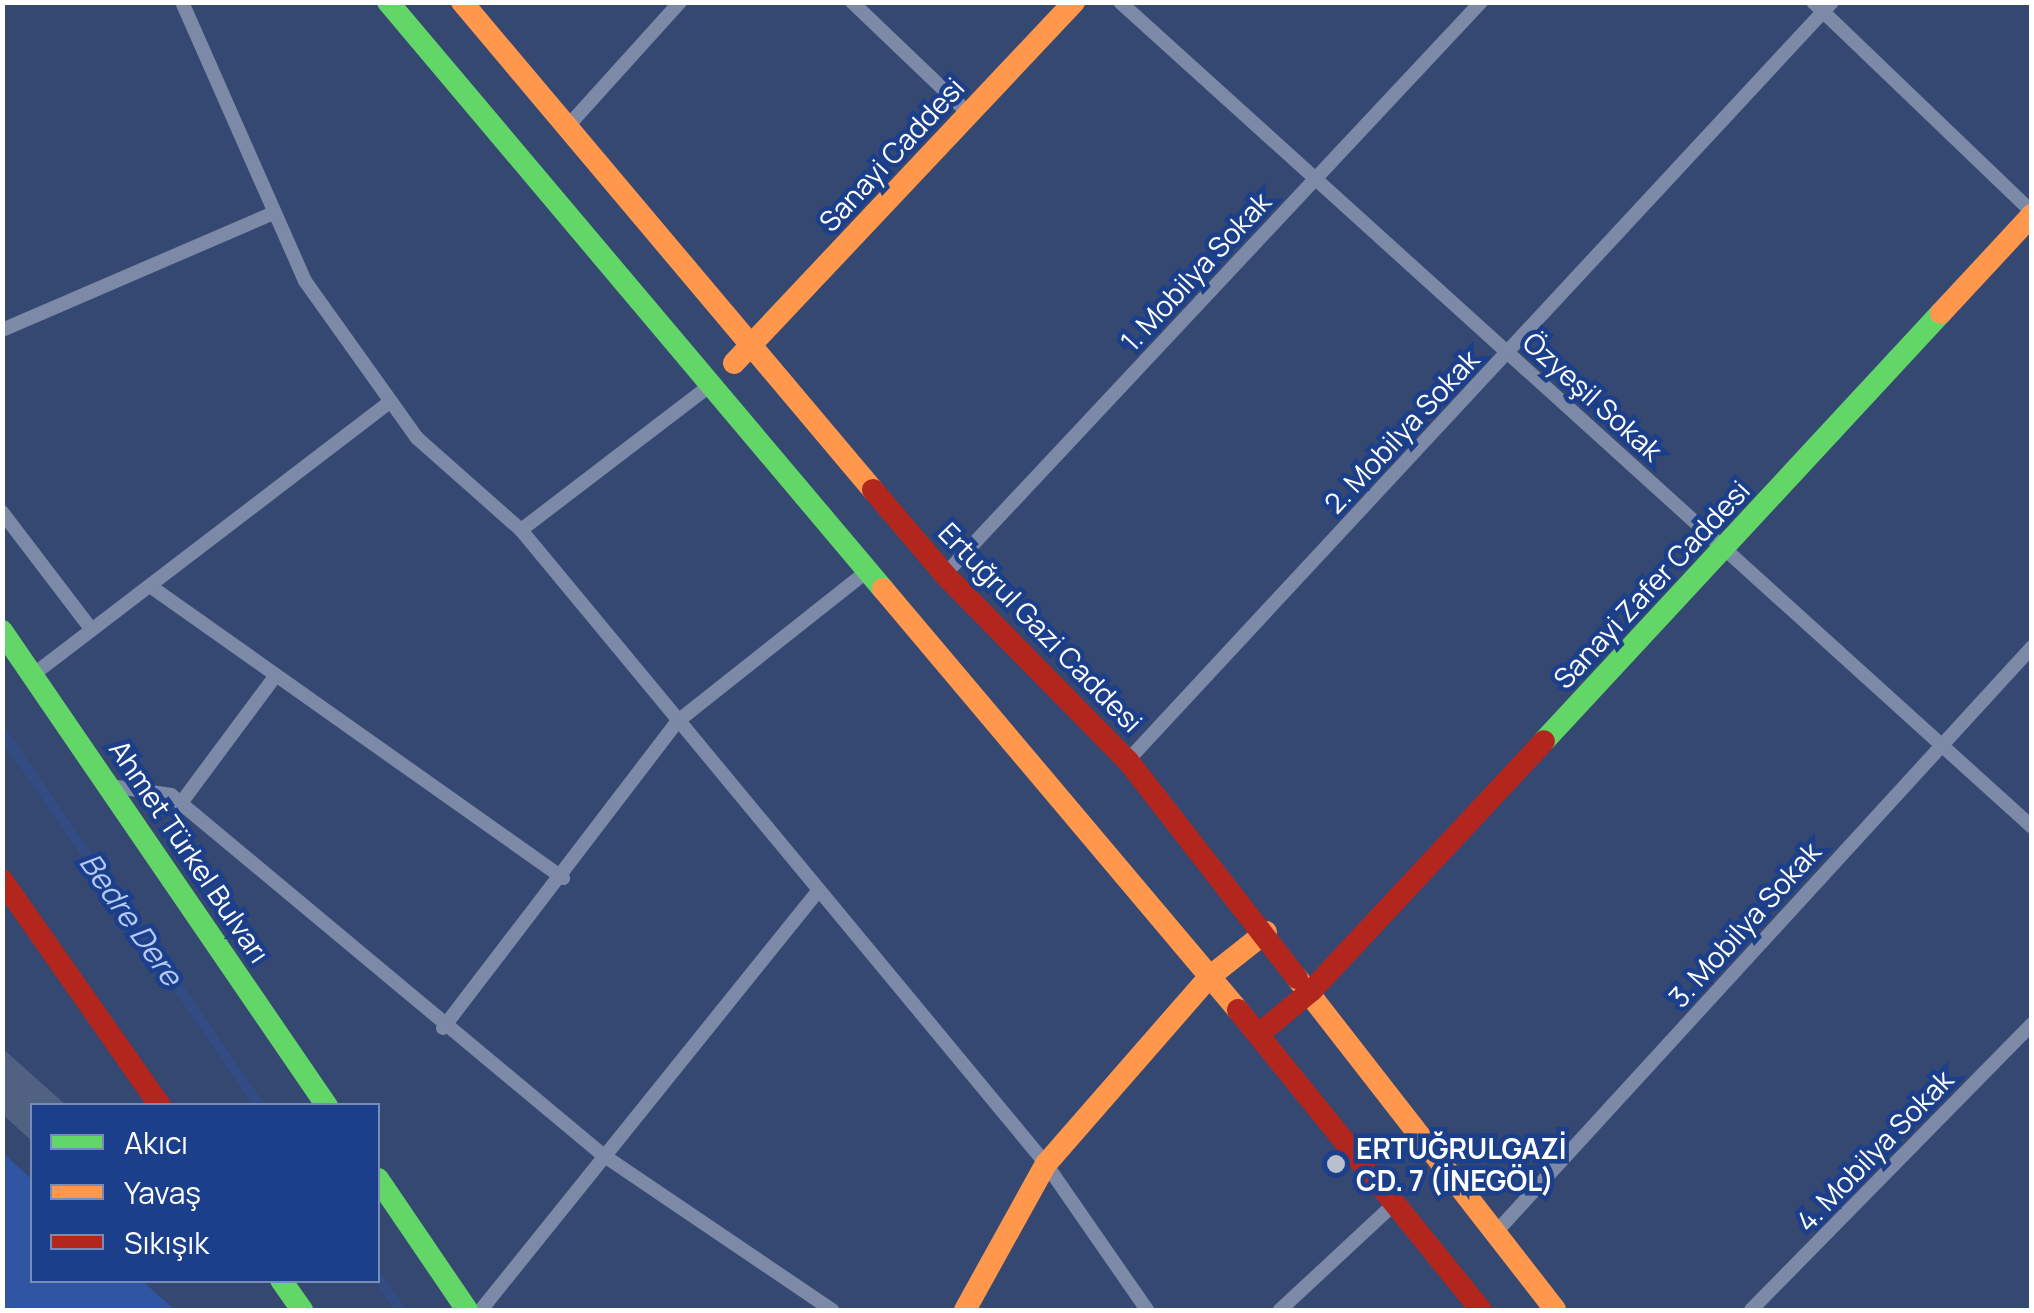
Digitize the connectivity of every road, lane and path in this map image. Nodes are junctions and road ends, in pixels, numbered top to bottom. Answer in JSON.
{"nodes":[{"id":1,"x":182,"y":2,"type":"edge"},
{"id":2,"x":388,"y":2,"type":"edge"},
{"id":3,"x":462,"y":2,"type":"edge"},
{"id":4,"x":680,"y":2,"type":"edge"},
{"id":5,"x":852,"y":2,"type":"edge"},
{"id":6,"x":1074,"y":2,"type":"edge"},
{"id":7,"x":1120,"y":2,"type":"edge"},
{"id":8,"x":1481,"y":2,"type":"edge"},
{"id":9,"x":1823,"y":6,"type":"edge"},
{"id":10,"x":970,"y":114,"type":"junction"},
{"id":11,"x":564,"y":130,"type":"junction"},
{"id":12,"x":1316,"y":179,"type":"junction"},
{"id":13,"x":274,"y":213,"type":"junction"},
{"id":14,"x":2032,"y":213,"type":"edge"},
{"id":15,"x":4,"y":325,"type":"edge"},
{"id":16,"x":752,"y":346,"type":"junction"},
{"id":17,"x":1508,"y":353,"type":"junction"},
{"id":18,"x":710,"y":385,"type":"junction"},
{"id":19,"x":391,"y":402,"type":"junction"},
{"id":20,"x":2,"y":512,"type":"edge"},
{"id":21,"x":520,"y":530,"type":"junction"},
{"id":22,"x":1725,"y":550,"type":"junction"},
{"id":23,"x":867,"y":571,"type":"junction"},
{"id":24,"x":945,"y":574,"type":"junction"},
{"id":25,"x":150,"y":586,"type":"junction"},
{"id":26,"x":92,"y":630,"type":"junction"},
{"id":27,"x":2,"y":631,"type":"edge"},
{"id":28,"x":2032,"y":647,"type":"edge"},
{"id":29,"x":32,"y":675,"type":"junction"},
{"id":30,"x":276,"y":675,"type":"junction"},
{"id":31,"x":678,"y":721,"type":"junction"},
{"id":32,"x":1942,"y":745,"type":"junction"},
{"id":33,"x":1128,"y":760,"type":"junction"},
{"id":34,"x":109,"y":786,"type":"junction"},
{"id":35,"x":181,"y":803,"type":"junction"},
{"id":36,"x":2032,"y":827,"type":"edge"},
{"id":37,"x":563,"y":878,"type":"junction"},
{"id":38,"x":2,"y":880,"type":"edge"},
{"id":39,"x":818,"y":891,"type":"junction"},
{"id":40,"x":1266,"y":932,"type":"junction"},
{"id":41,"x":1208,"y":978,"type":"junction"},
{"id":42,"x":1312,"y":990,"type":"junction"},
{"id":43,"x":2032,"y":1024,"type":"edge"},
{"id":44,"x":443,"y":1028,"type":"junction"},
{"id":45,"x":1259,"y":1034,"type":"junction"},
{"id":46,"x":158,"y":1103,"type":"edge"},
{"id":47,"x":325,"y":1103,"type":"edge"},
{"id":48,"x":602,"y":1154,"type":"junction"},
{"id":49,"x":1046,"y":1164,"type":"junction"},
{"id":50,"x":380,"y":1182,"type":"edge"},
{"id":51,"x":1397,"y":1201,"type":"junction"},
{"id":52,"x":1494,"y":1234,"type":"junction"},
{"id":53,"x":284,"y":1283,"type":"edge"},
{"id":54,"x":302,"y":1310,"type":"edge"},
{"id":55,"x":467,"y":1310,"type":"edge"},
{"id":56,"x":481,"y":1310,"type":"edge"},
{"id":57,"x":832,"y":1310,"type":"edge"},
{"id":58,"x":964,"y":1310,"type":"edge"},
{"id":59,"x":1147,"y":1310,"type":"edge"},
{"id":60,"x":1280,"y":1310,"type":"edge"},
{"id":61,"x":1481,"y":1310,"type":"edge"},
{"id":62,"x":1555,"y":1310,"type":"edge"},
{"id":63,"x":1751,"y":1310,"type":"edge"}],
"edges":[{"from":1,"to":13,"type":"lane"},
{"from":2,"to":18,"type":"main road"},
{"from":3,"to":11,"type":"main road","name":"Ertuğrul Gazi Caddesi"},
{"from":4,"to":11,"type":"lane"},
{"from":5,"to":10,"type":"lane"},
{"from":6,"to":10,"type":"main road","name":"Sanayi Caddesi"},
{"from":7,"to":12,"type":"lane","name":"Özyeşil Sokak"},
{"from":8,"to":12,"type":"lane","name":"1. Mobilya Sokak"},
{"from":9,"to":14,"type":"lane"},
{"from":9,"to":17,"type":"lane","name":"2. Mobilya Sokak"},
{"from":10,"to":16,"type":"main road","name":"Sanayi Caddesi"},
{"from":11,"to":16,"type":"main road","name":"Ertuğrul Gazi Caddesi"},
{"from":12,"to":17,"type":"lane","name":"Özyeşil Sokak"},
{"from":12,"to":24,"type":"lane","name":"1. Mobilya Sokak"},
{"from":13,"to":15,"type":"lane"},
{"from":13,"to":19,"type":"lane"},
{"from":14,"to":22,"type":"main road","name":"Sanayi Zafer Caddesi"},
{"from":16,"to":18,"type":"main road","name":"Sanayi Caddesi"},
{"from":16,"to":24,"type":"main road","name":"Ertuğrul Gazi Caddesi"},
{"from":17,"to":22,"type":"lane","name":"Özyeşil Sokak"},
{"from":17,"to":33,"type":"lane","name":"2. Mobilya Sokak"},
{"from":18,"to":21,"type":"lane"},
{"from":18,"to":23,"type":"main road"},
{"from":19,"to":21,"type":"lane"},
{"from":19,"to":25,"type":"lane"},
{"from":20,"to":26,"type":"lane"},
{"from":21,"to":31,"type":"lane"},
{"from":22,"to":32,"type":"lane","name":"Özyeşil Sokak"},
{"from":22,"to":42,"type":"main road","name":"Sanayi Zafer Caddesi"},
{"from":23,"to":31,"type":"lane"},
{"from":23,"to":41,"type":"main road"},
{"from":24,"to":33,"type":"main road","name":"Ertuğrul Gazi Caddesi"},
{"from":25,"to":26,"type":"lane"},
{"from":25,"to":30,"type":"lane"},
{"from":26,"to":29,"type":"lane"},
{"from":27,"to":29,"type":"main road","name":"Ahmet Türkel Bulvarı"},
{"from":28,"to":32,"type":"lane","name":"3. Mobilya Sokak"},
{"from":29,"to":34,"type":"main road","name":"Ahmet Türkel Bulvarı"},
{"from":30,"to":35,"type":"lane"},
{"from":30,"to":37,"type":"lane"},
{"from":31,"to":37,"type":"lane"},
{"from":31,"to":39,"type":"lane"},
{"from":32,"to":36,"type":"lane","name":"Özyeşil Sokak"},
{"from":32,"to":52,"type":"lane","name":"3. Mobilya Sokak"},
{"from":33,"to":40,"type":"main road","name":"Ertuğrul Gazi Caddesi"},
{"from":34,"to":35,"type":"lane"},
{"from":34,"to":47,"type":"main road","name":"Ahmet Türkel Bulvarı"},
{"from":35,"to":44,"type":"lane"},
{"from":37,"to":44,"type":"lane"},
{"from":38,"to":46,"type":"main road"},
{"from":39,"to":48,"type":"lane"},
{"from":39,"to":49,"type":"lane"},
{"from":40,"to":41,"type":"main road"},
{"from":40,"to":42,"type":"main road","name":"Ertuğrul Gazi Caddesi"},
{"from":41,"to":45,"type":"main road"},
{"from":41,"to":49,"type":"main road"},
{"from":42,"to":45,"type":"main road","name":"Sanayi Zafer Caddesi"},
{"from":42,"to":52,"type":"main road","name":"Ertuğrul Gazi Caddesi"},
{"from":43,"to":63,"type":"lane","name":"4. Mobilya Sokak"},
{"from":44,"to":48,"type":"lane"},
{"from":45,"to":51,"type":"main road"},
{"from":48,"to":56,"type":"lane"},
{"from":48,"to":57,"type":"lane"},
{"from":49,"to":58,"type":"main road"},
{"from":49,"to":59,"type":"lane"},
{"from":50,"to":55,"type":"main road"},
{"from":51,"to":60,"type":"lane"},
{"from":51,"to":61,"type":"main road"},
{"from":52,"to":62,"type":"main road","name":"Ertuğrul Gazi Caddesi"},
{"from":53,"to":54,"type":"main road"}]}
